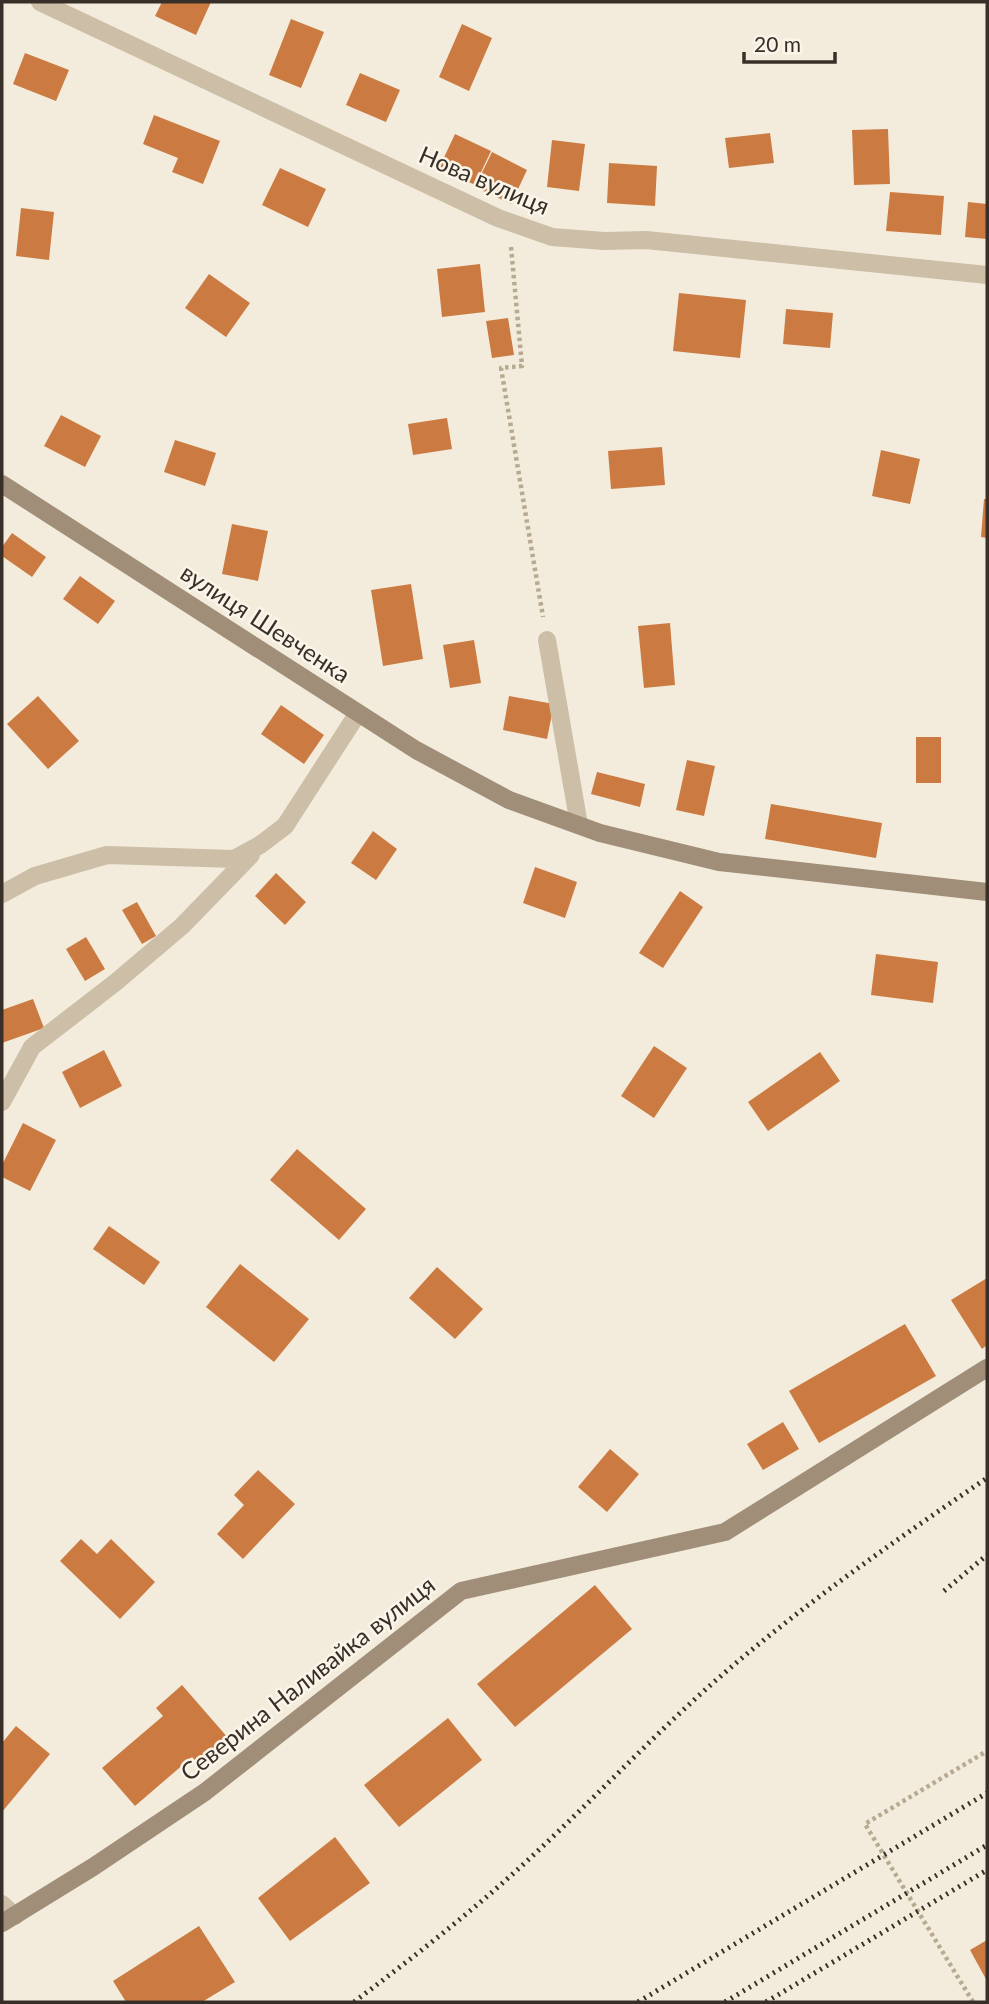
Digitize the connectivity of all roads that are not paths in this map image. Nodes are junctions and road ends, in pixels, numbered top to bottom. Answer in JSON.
{"nodes":[{"id":1,"x":40,"y":2,"type":"edge"},
{"id":2,"x":987,"y":275,"type":"edge"},
{"id":3,"x":3,"y":488,"type":"edge"},
{"id":4,"x":547,"y":640,"type":"road end"},
{"id":5,"x":358,"y":713,"type":"junction"},
{"id":6,"x":579,"y":825,"type":"junction"},
{"id":7,"x":260,"y":845,"type":"junction"},
{"id":8,"x":987,"y":892,"type":"edge"},
{"id":9,"x":2,"y":894,"type":"edge"},
{"id":10,"x":2,"y":1102,"type":"edge"},
{"id":11,"x":987,"y":1368,"type":"edge"},
{"id":12,"x":6,"y":1914,"type":"edge"}],
"edges":[{"from":1,"to":2,"type":"street","name":"Нова вулиця"},
{"from":3,"to":5,"type":"main road","name":"вулиця Шевченка"},
{"from":4,"to":6,"type":"street"},
{"from":5,"to":6,"type":"main road"},
{"from":5,"to":7,"type":"street","name":"вулиця Шевченка"},
{"from":6,"to":8,"type":"main road"},
{"from":7,"to":9,"type":"street","name":"вулиця Шевченка"},
{"from":7,"to":10,"type":"street","name":"вулиця Шевченка"},
{"from":11,"to":12,"type":"main road","name":"Северина Наливайка вулиця"}]}
